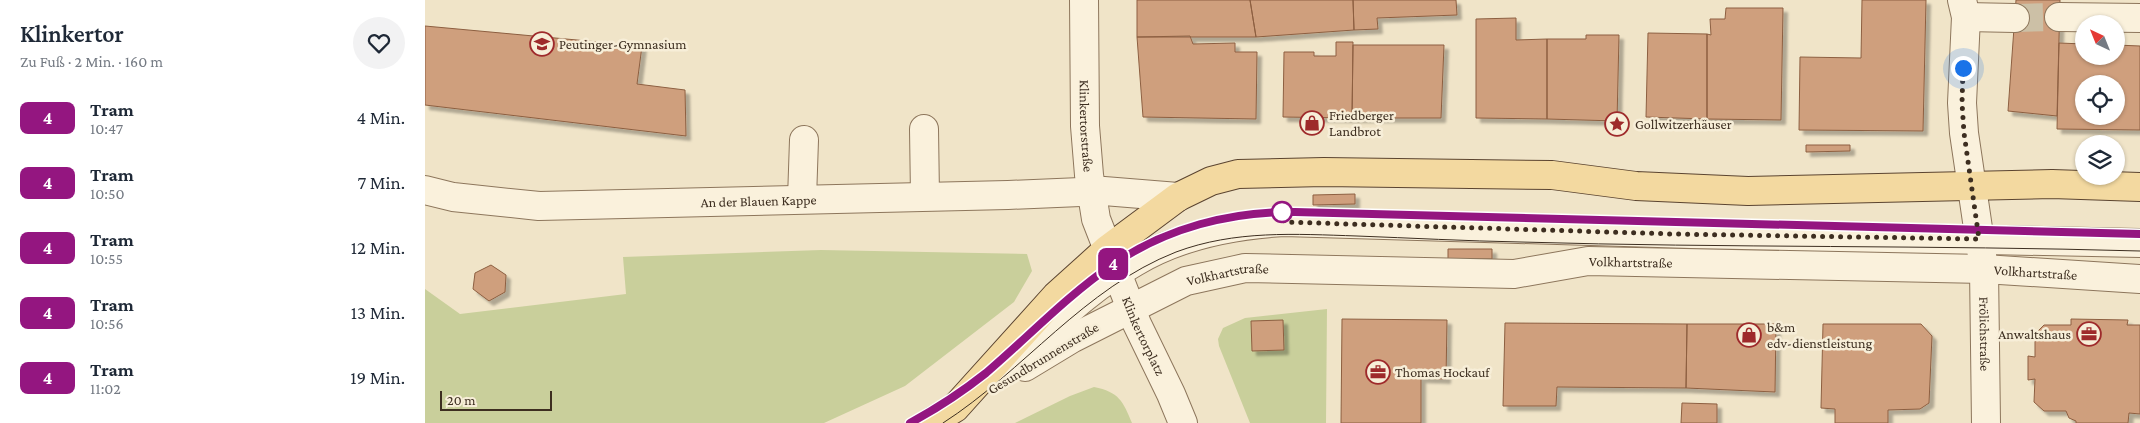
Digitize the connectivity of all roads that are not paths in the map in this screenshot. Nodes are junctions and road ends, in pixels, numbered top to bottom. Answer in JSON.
{"nodes":[{"id":1,"x":1084,"y":0,"type":"edge"},
{"id":2,"x":1964,"y":8,"type":"edge"},
{"id":3,"x":2059,"y":17,"type":"tunnel mouth"},
{"id":4,"x":2015,"y":18,"type":"tunnel mouth"},
{"id":5,"x":2140,"y":18,"type":"edge"},
{"id":6,"x":924,"y":130,"type":"dead end"},
{"id":7,"x":804,"y":140,"type":"dead end"},
{"id":8,"x":2140,"y":186,"type":"edge"},
{"id":9,"x":1972,"y":187,"type":"junction"},
{"id":10,"x":425,"y":190,"type":"edge"},
{"id":11,"x":1092,"y":191,"type":"junction"},
{"id":12,"x":925,"y":196,"type":"junction"},
{"id":13,"x":1178,"y":197,"type":"junction"},
{"id":14,"x":802,"y":199,"type":"junction"},
{"id":15,"x":1979,"y":239,"type":"junction"},
{"id":16,"x":2140,"y":244,"type":"edge"},
{"id":17,"x":1113,"y":261,"type":"junction"},
{"id":18,"x":1984,"y":269,"type":"junction"},
{"id":19,"x":2140,"y":279,"type":"edge"},
{"id":20,"x":1131,"y":308,"type":"junction"},
{"id":21,"x":955,"y":408,"type":"junction"},
{"id":22,"x":929,"y":423,"type":"edge"},
{"id":23,"x":1183,"y":423,"type":"edge"},
{"id":24,"x":1986,"y":423,"type":"edge"}],
"edges":[{"from":1,"to":11,"type":"street","name":"Klinkertorstraße"},
{"from":2,"to":4,"type":"street"},
{"from":2,"to":9,"type":"street","name":"Frölichstraße"},
{"from":3,"to":5,"type":"street"},
{"from":6,"to":12,"type":"street"},
{"from":7,"to":14,"type":"street"},
{"from":8,"to":9,"type":"main road"},
{"from":9,"to":13,"type":"main road"},
{"from":9,"to":15,"type":"street","name":"Frölichstraße"},
{"from":10,"to":14,"type":"street","name":"An der Blauen Kappe"},
{"from":11,"to":12,"type":"street","name":"An der Blauen Kappe"},
{"from":11,"to":13,"type":"street"},
{"from":11,"to":17,"type":"street","name":"Klinkertorstraße"},
{"from":12,"to":14,"type":"street","name":"An der Blauen Kappe"},
{"from":13,"to":17,"type":"main road"},
{"from":15,"to":16,"type":"street"},
{"from":15,"to":17,"type":"street"},
{"from":15,"to":18,"type":"street","name":"Frölichstraße"},
{"from":17,"to":20,"type":"street","name":"Klinkertorplatz"},
{"from":17,"to":21,"type":"main road","name":"Gesundbrunnenstraße"},
{"from":18,"to":19,"type":"street","name":"Volkhartstraße"},
{"from":18,"to":20,"type":"street","name":"Volkhartstraße"},
{"from":18,"to":24,"type":"street","name":"Frölichstraße"},
{"from":20,"to":21,"type":"street","name":"Gesundbrunnenstraße"},
{"from":20,"to":23,"type":"street","name":"Klinkertorplatz"},
{"from":21,"to":22,"type":"main road","name":"Gesundbrunnenstraße"}]}
